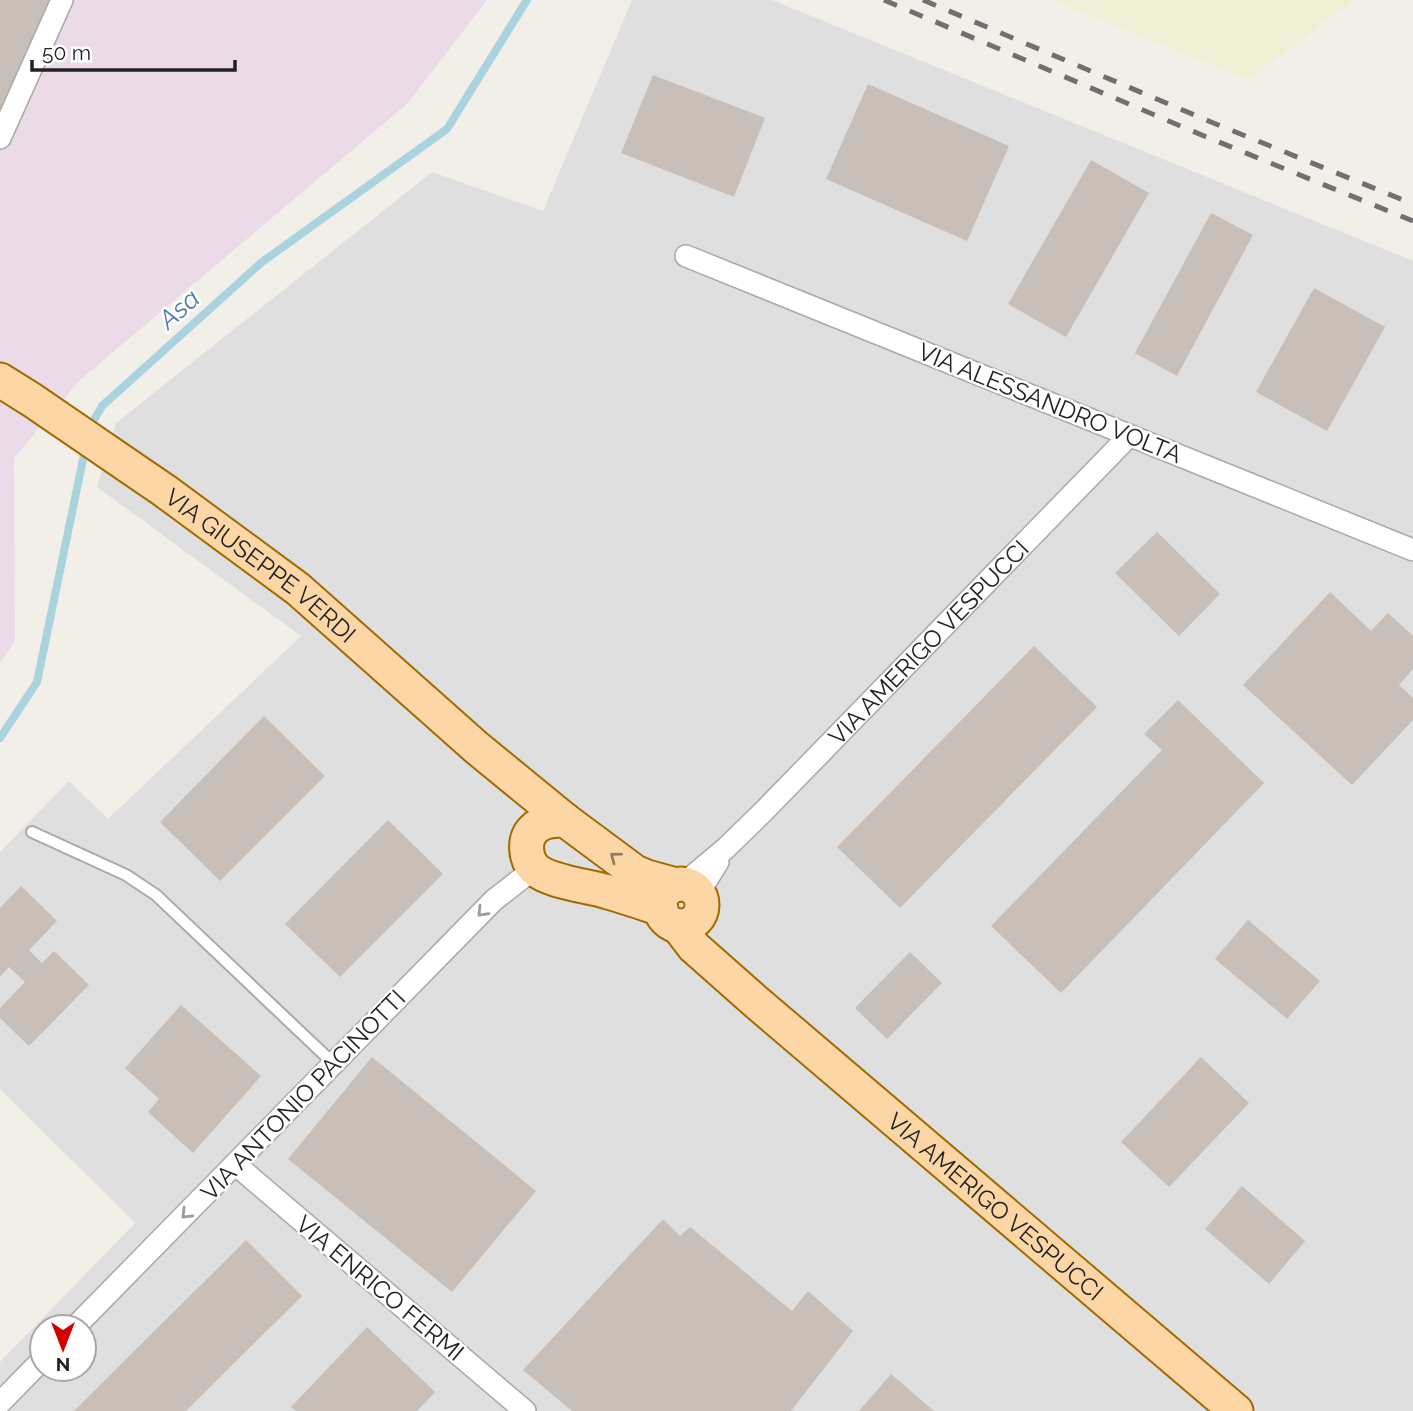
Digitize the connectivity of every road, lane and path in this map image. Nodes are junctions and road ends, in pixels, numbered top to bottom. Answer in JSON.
{"nodes":[{"id":1,"x":62,"y":0,"type":"edge"},
{"id":2,"x":0,"y":138,"type":"edge"},
{"id":3,"x":686,"y":256,"type":"dead end"},
{"id":4,"x":0,"y":380,"type":"edge"},
{"id":5,"x":1129,"y":436,"type":"junction"},
{"id":6,"x":1413,"y":550,"type":"edge"},
{"id":7,"x":477,"y":748,"type":"junction"},
{"id":8,"x":565,"y":820,"type":"junction"},
{"id":9,"x":32,"y":832,"type":"dead end"},
{"id":10,"x":529,"y":834,"type":"junction"},
{"id":11,"x":535,"y":868,"type":"junction"},
{"id":12,"x":683,"y":900,"type":"junction"},
{"id":13,"x":334,"y":1064,"type":"junction"},
{"id":14,"x":235,"y":1164,"type":"junction"},
{"id":15,"x":89,"y":1313,"type":"edge"},
{"id":16,"x":28,"y":1374,"type":"edge"},
{"id":17,"x":0,"y":1403,"type":"edge"},
{"id":18,"x":525,"y":1411,"type":"edge"},
{"id":19,"x":1236,"y":1411,"type":"edge"}],
"edges":[{"from":1,"to":2,"type":"street"},
{"from":3,"to":5,"type":"street","name":"VIA ALESSANDRO VOLTA"},
{"from":4,"to":7,"type":"main road","name":"VIA GIUSEPPE VERDI"},
{"from":5,"to":6,"type":"street","name":"VIA ALESSANDRO VOLTA"},
{"from":5,"to":12,"type":"street","name":"VIA AMERIGO VESPUCCI"},
{"from":7,"to":8,"type":"main road","name":"VIA GIUSEPPE VERDI"},
{"from":7,"to":10,"type":"main road","name":"VIA GIUSEPPE VERDI"},
{"from":8,"to":10,"type":"main road"},
{"from":12,"to":8,"type":"main road","name":"VIA GIUSEPPE VERDI","one_way":true},
{"from":9,"to":13,"type":"lane"},
{"from":10,"to":11,"type":"main road","name":"VIA GIUSEPPE VERDI"},
{"from":11,"to":12,"type":"main road"},
{"from":11,"to":13,"type":"street","name":"VIA ANTONIO PACINOTTI","one_way":true},
{"from":12,"to":19,"type":"main road","name":"VIA AMERIGO VESPUCCI"},
{"from":13,"to":14,"type":"street","name":"VIA ANTONIO PACINOTTI"},
{"from":14,"to":15,"type":"street","name":"VIA ANTONIO PACINOTTI","one_way":true},
{"from":14,"to":18,"type":"street","name":"VIA ENRICO FERMI"},
{"from":16,"to":17,"type":"street"}]}
